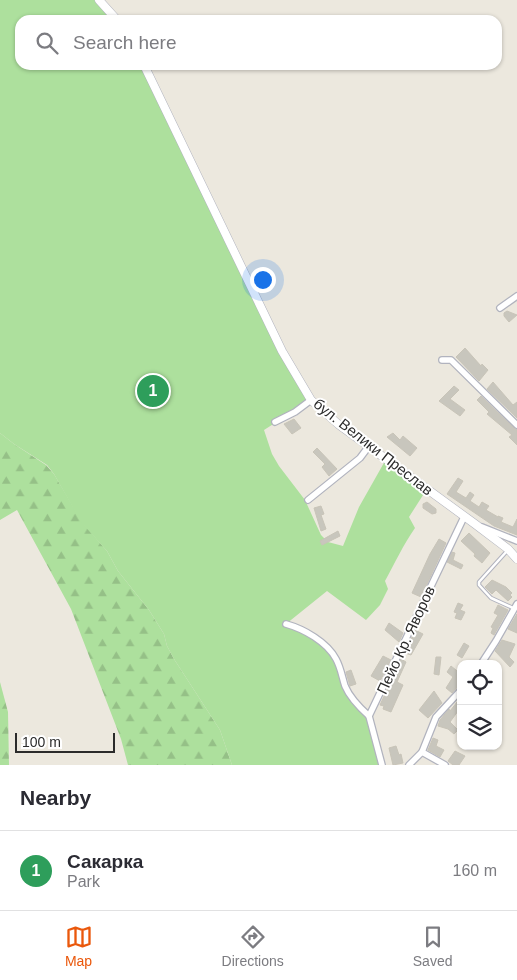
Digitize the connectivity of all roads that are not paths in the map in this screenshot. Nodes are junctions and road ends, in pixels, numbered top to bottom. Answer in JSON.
{"nodes":[{"id":1,"x":99,"y":0,"type":"edge"},
{"id":2,"x":112,"y":15,"type":"edge"},
{"id":3,"x":146,"y":70,"type":"edge"},
{"id":4,"x":517,"y":296,"type":"edge"},
{"id":5,"x":500,"y":308,"type":"dead end"},
{"id":6,"x":442,"y":360,"type":"dead end"},
{"id":7,"x":311,"y":400,"type":"junction"},
{"id":8,"x":275,"y":422,"type":"dead end"},
{"id":9,"x":517,"y":425,"type":"edge"},
{"id":10,"x":369,"y":446,"type":"junction"},
{"id":11,"x":308,"y":500,"type":"dead end"},
{"id":12,"x":464,"y":517,"type":"junction"},
{"id":13,"x":475,"y":524,"type":"junction"},
{"id":14,"x":517,"y":541,"type":"edge"},
{"id":15,"x":508,"y":550,"type":"junction"},
{"id":16,"x":517,"y":559,"type":"edge"},
{"id":17,"x":515,"y":606,"type":"edge"},
{"id":18,"x":286,"y":624,"type":"dead end"},
{"id":19,"x":484,"y":660,"type":"edge"},
{"id":20,"x":457,"y":694,"type":"edge"},
{"id":21,"x":370,"y":716,"type":"junction"},
{"id":22,"x":422,"y":752,"type":"junction"},
{"id":23,"x":382,"y":765,"type":"edge"},
{"id":24,"x":409,"y":765,"type":"edge"},
{"id":25,"x":445,"y":765,"type":"edge"}],
"edges":[{"from":1,"to":2,"type":"main road"},
{"from":3,"to":7,"type":"main road","name":"бул. Велики Преслав"},
{"from":4,"to":5,"type":"street"},
{"from":6,"to":9,"type":"street"},
{"from":7,"to":8,"type":"street"},
{"from":7,"to":10,"type":"main road","name":"бул. Велики Преслав"},
{"from":10,"to":11,"type":"street"},
{"from":10,"to":12,"type":"main road","name":"бул. Велики Преслав"},
{"from":12,"to":13,"type":"main road","name":"бул. Велики Преслав"},
{"from":12,"to":21,"type":"street","name":"Пейо Кр. Яворов"},
{"from":13,"to":14,"type":"street"},
{"from":13,"to":15,"type":"main road","name":"бул. Велики Преслав"},
{"from":15,"to":16,"type":"main road","name":"бул. Велики Преслав"},
{"from":15,"to":17,"type":"lane"},
{"from":17,"to":19,"type":"street"},
{"from":18,"to":21,"type":"street"},
{"from":20,"to":22,"type":"street"},
{"from":21,"to":23,"type":"street"},
{"from":22,"to":24,"type":"street"},
{"from":22,"to":25,"type":"street"}]}
